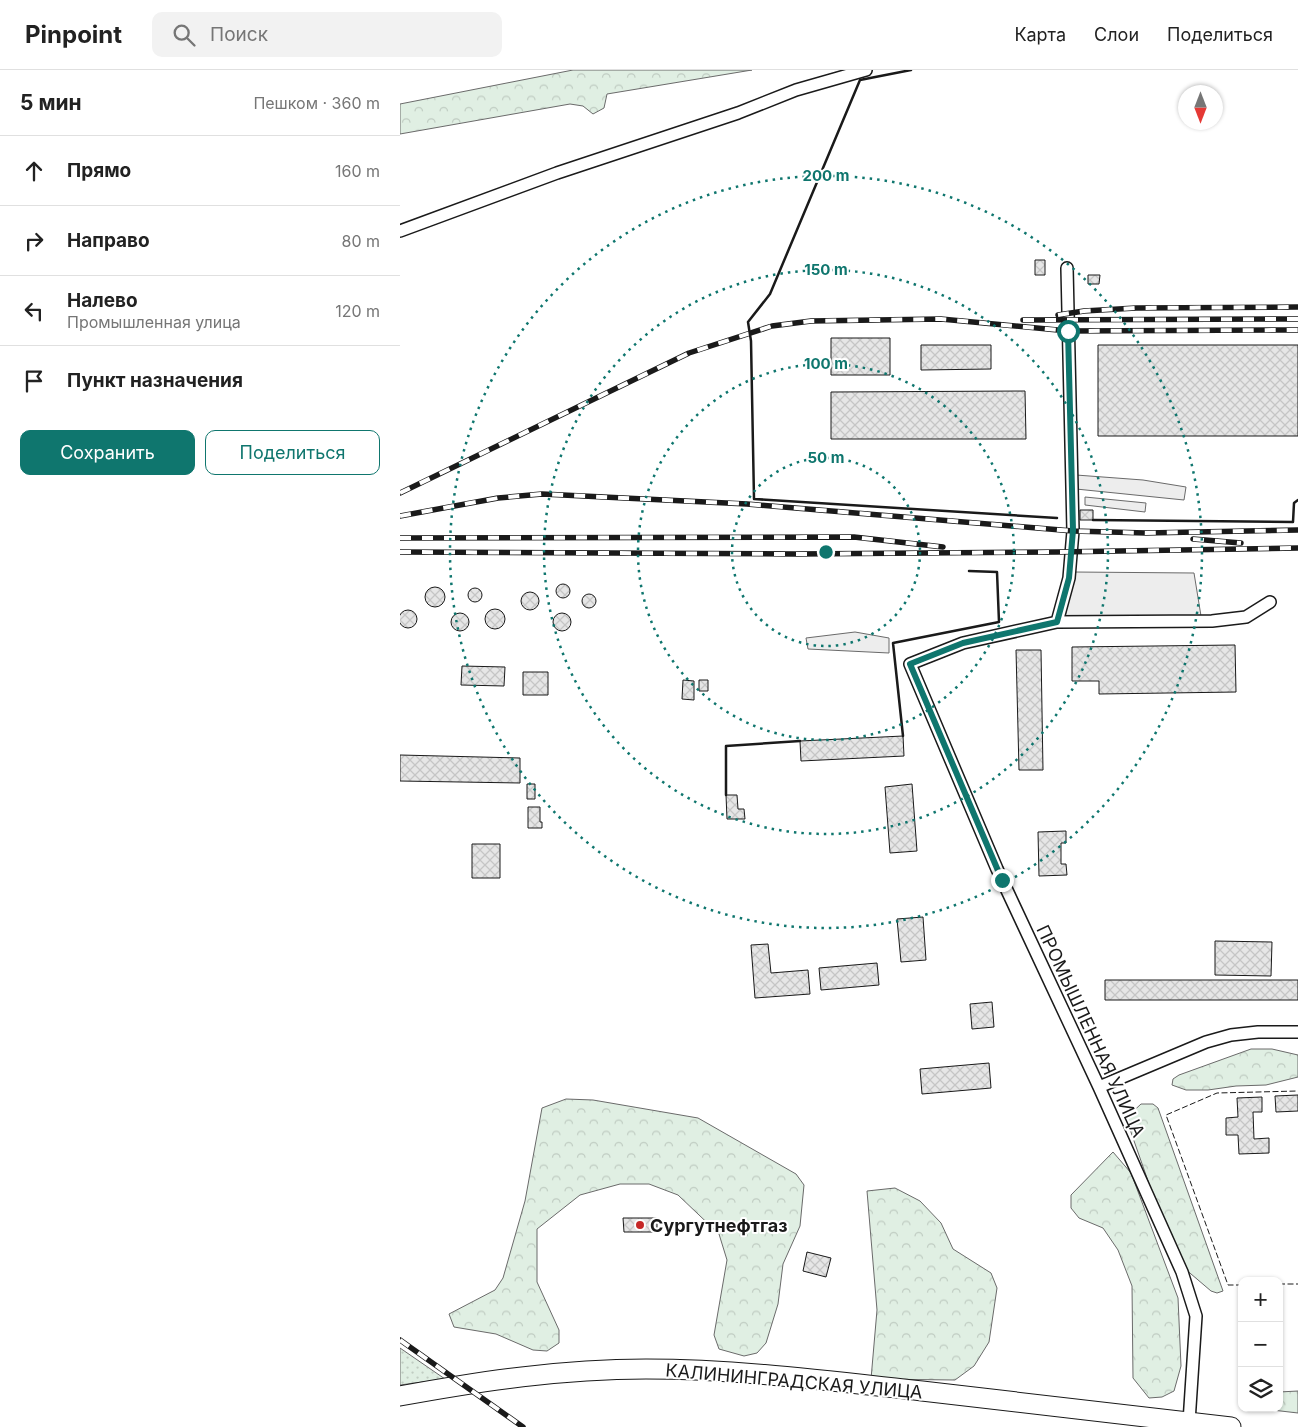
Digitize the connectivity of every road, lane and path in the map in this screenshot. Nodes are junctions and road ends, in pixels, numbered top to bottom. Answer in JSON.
{"nodes":[{"id":1,"x":866,"y":70,"type":"edge"},
{"id":2,"x":400,"y":231,"type":"edge"},
{"id":3,"x":1067,"y":268,"type":"dead end"},
{"id":4,"x":1270,"y":602,"type":"dead end"},
{"id":5,"x":1057,"y":622,"type":"junction"},
{"id":6,"x":1298,"y":1032,"type":"edge"},
{"id":7,"x":1099,"y":1087,"type":"junction"},
{"id":8,"x":400,"y":1396,"type":"edge"},
{"id":9,"x":1189,"y":1422,"type":"junction"},
{"id":10,"x":1231,"y":1427,"type":"edge"}],
"edges":[{"from":1,"to":2,"type":"street"},
{"from":3,"to":5,"type":"street"},
{"from":4,"to":5,"type":"street"},
{"from":5,"to":7,"type":"street","name":"ПРОМЫШЛЕННАЯ УЛИЦА"},
{"from":6,"to":7,"type":"street"},
{"from":7,"to":9,"type":"street","name":"ПРОМЫШЛЕННАЯ УЛИЦА"},
{"from":8,"to":9,"type":"highway","name":"КАЛИНИНГРАДСКАЯ УЛИЦА"},
{"from":9,"to":10,"type":"highway","name":"КАЛИНИНГРАДСКАЯ УЛИЦА"}]}
